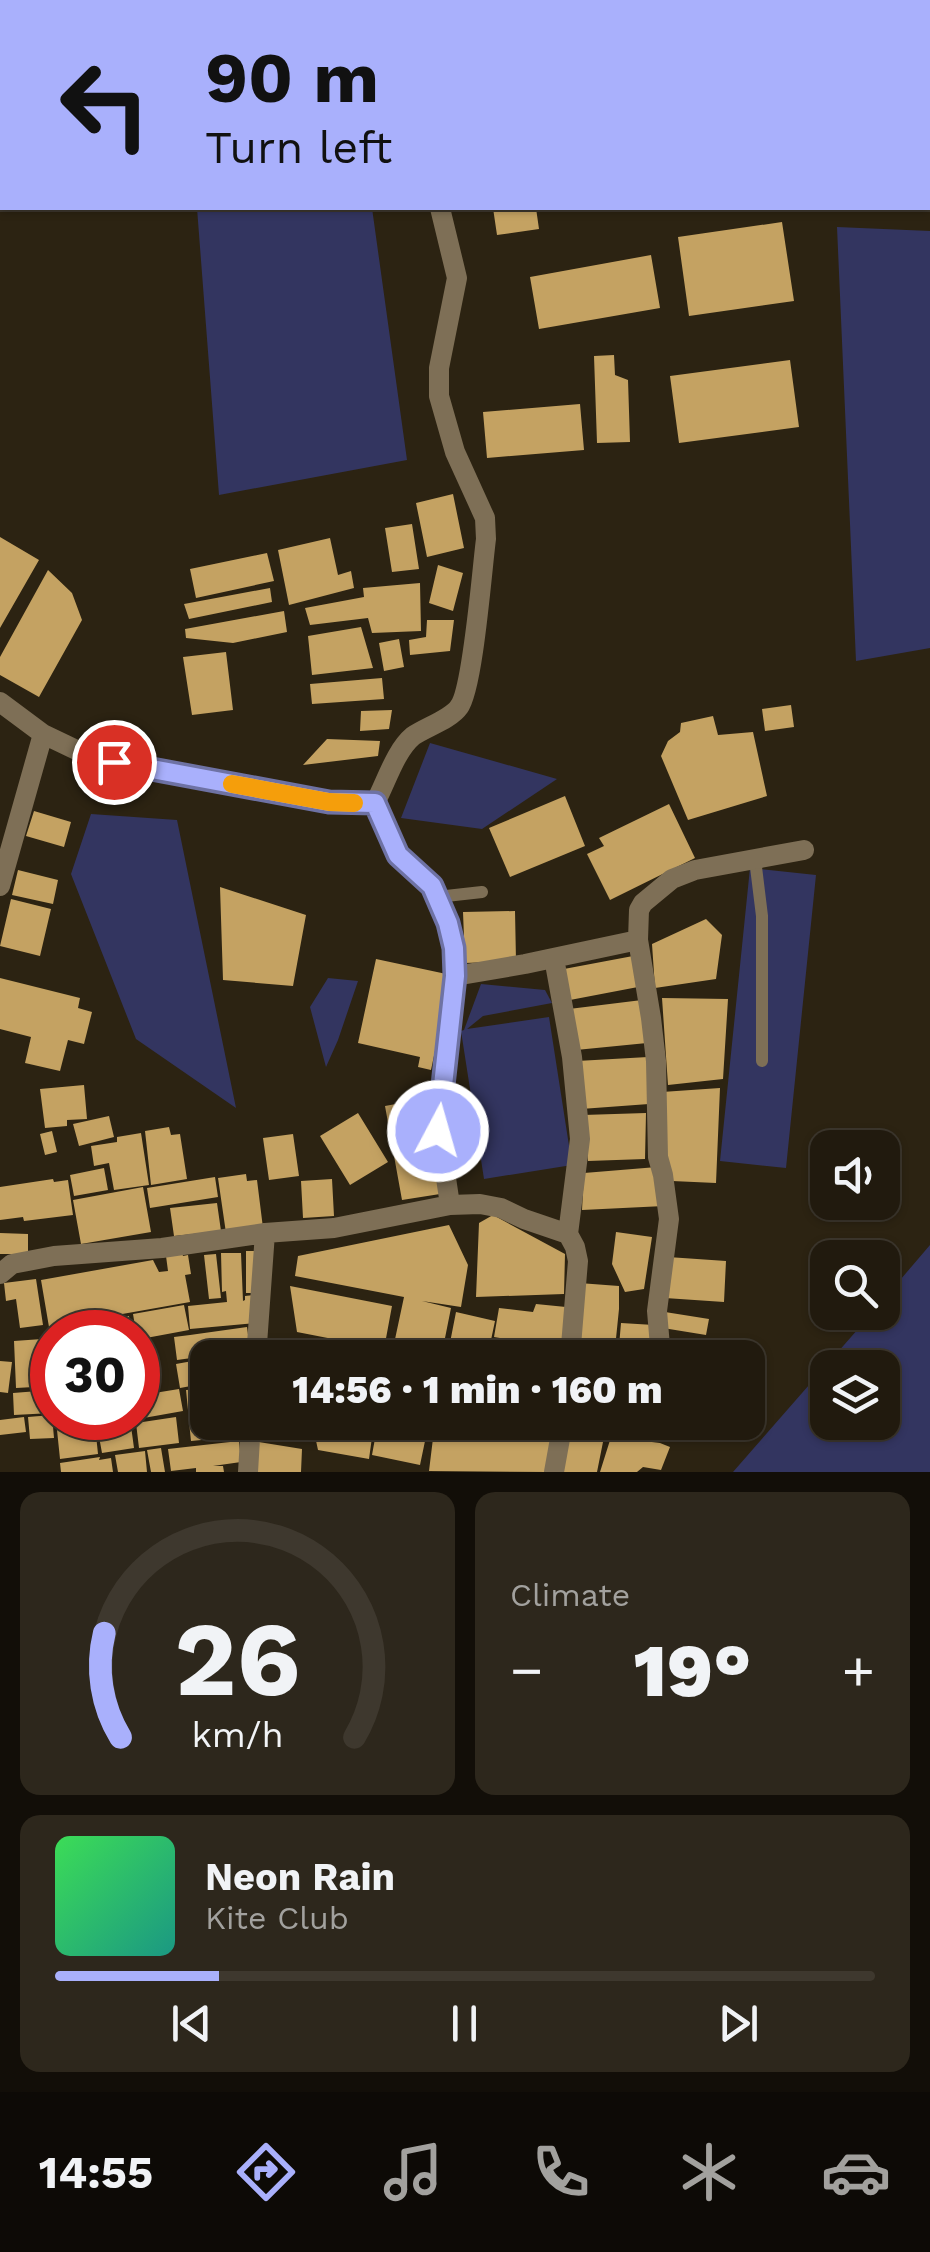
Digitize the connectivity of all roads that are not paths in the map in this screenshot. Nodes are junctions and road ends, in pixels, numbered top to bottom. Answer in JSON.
{"nodes":[{"id":1,"x":440,"y":210,"type":"edge"},
{"id":2,"x":0,"y":702,"type":"edge"},
{"id":3,"x":43,"y":734,"type":"junction"},
{"id":4,"x":375,"y":803,"type":"junction"},
{"id":5,"x":804,"y":850,"type":"dead end"},
{"id":6,"x":755,"y":859,"type":"junction"},
{"id":7,"x":0,"y":886,"type":"edge"},
{"id":8,"x":482,"y":892,"type":"dead end"},
{"id":9,"x":436,"y":898,"type":"junction"},
{"id":10,"x":638,"y":940,"type":"junction"},
{"id":11,"x":554,"y":958,"type":"junction"},
{"id":12,"x":455,"y":976,"type":"junction"},
{"id":13,"x":762,"y":1062,"type":"dead end"},
{"id":14,"x":450,"y":1205,"type":"junction"},
{"id":15,"x":265,"y":1233,"type":"junction"},
{"id":16,"x":568,"y":1234,"type":"junction"},
{"id":17,"x":0,"y":1274,"type":"edge"},
{"id":18,"x":257,"y":1340,"type":"edge"},
{"id":19,"x":571,"y":1340,"type":"edge"},
{"id":20,"x":659,"y":1340,"type":"edge"},
{"id":21,"x":251,"y":1440,"type":"edge"},
{"id":22,"x":559,"y":1440,"type":"edge"},
{"id":23,"x":248,"y":1472,"type":"edge"},
{"id":24,"x":554,"y":1472,"type":"edge"}],
"edges":[{"from":1,"to":4,"type":"street"},
{"from":2,"to":3,"type":"street"},
{"from":3,"to":4,"type":"street"},
{"from":3,"to":7,"type":"street"},
{"from":4,"to":9,"type":"street"},
{"from":5,"to":6,"type":"street"},
{"from":6,"to":10,"type":"street"},
{"from":6,"to":13,"type":"lane"},
{"from":8,"to":9,"type":"lane"},
{"from":9,"to":12,"type":"street"},
{"from":10,"to":11,"type":"street"},
{"from":10,"to":20,"type":"street"},
{"from":11,"to":12,"type":"street"},
{"from":11,"to":16,"type":"street"},
{"from":12,"to":14,"type":"street"},
{"from":14,"to":15,"type":"street"},
{"from":14,"to":16,"type":"street"},
{"from":15,"to":17,"type":"street"},
{"from":15,"to":18,"type":"street"},
{"from":16,"to":19,"type":"street"},
{"from":21,"to":23,"type":"street"},
{"from":22,"to":24,"type":"street"}]}
